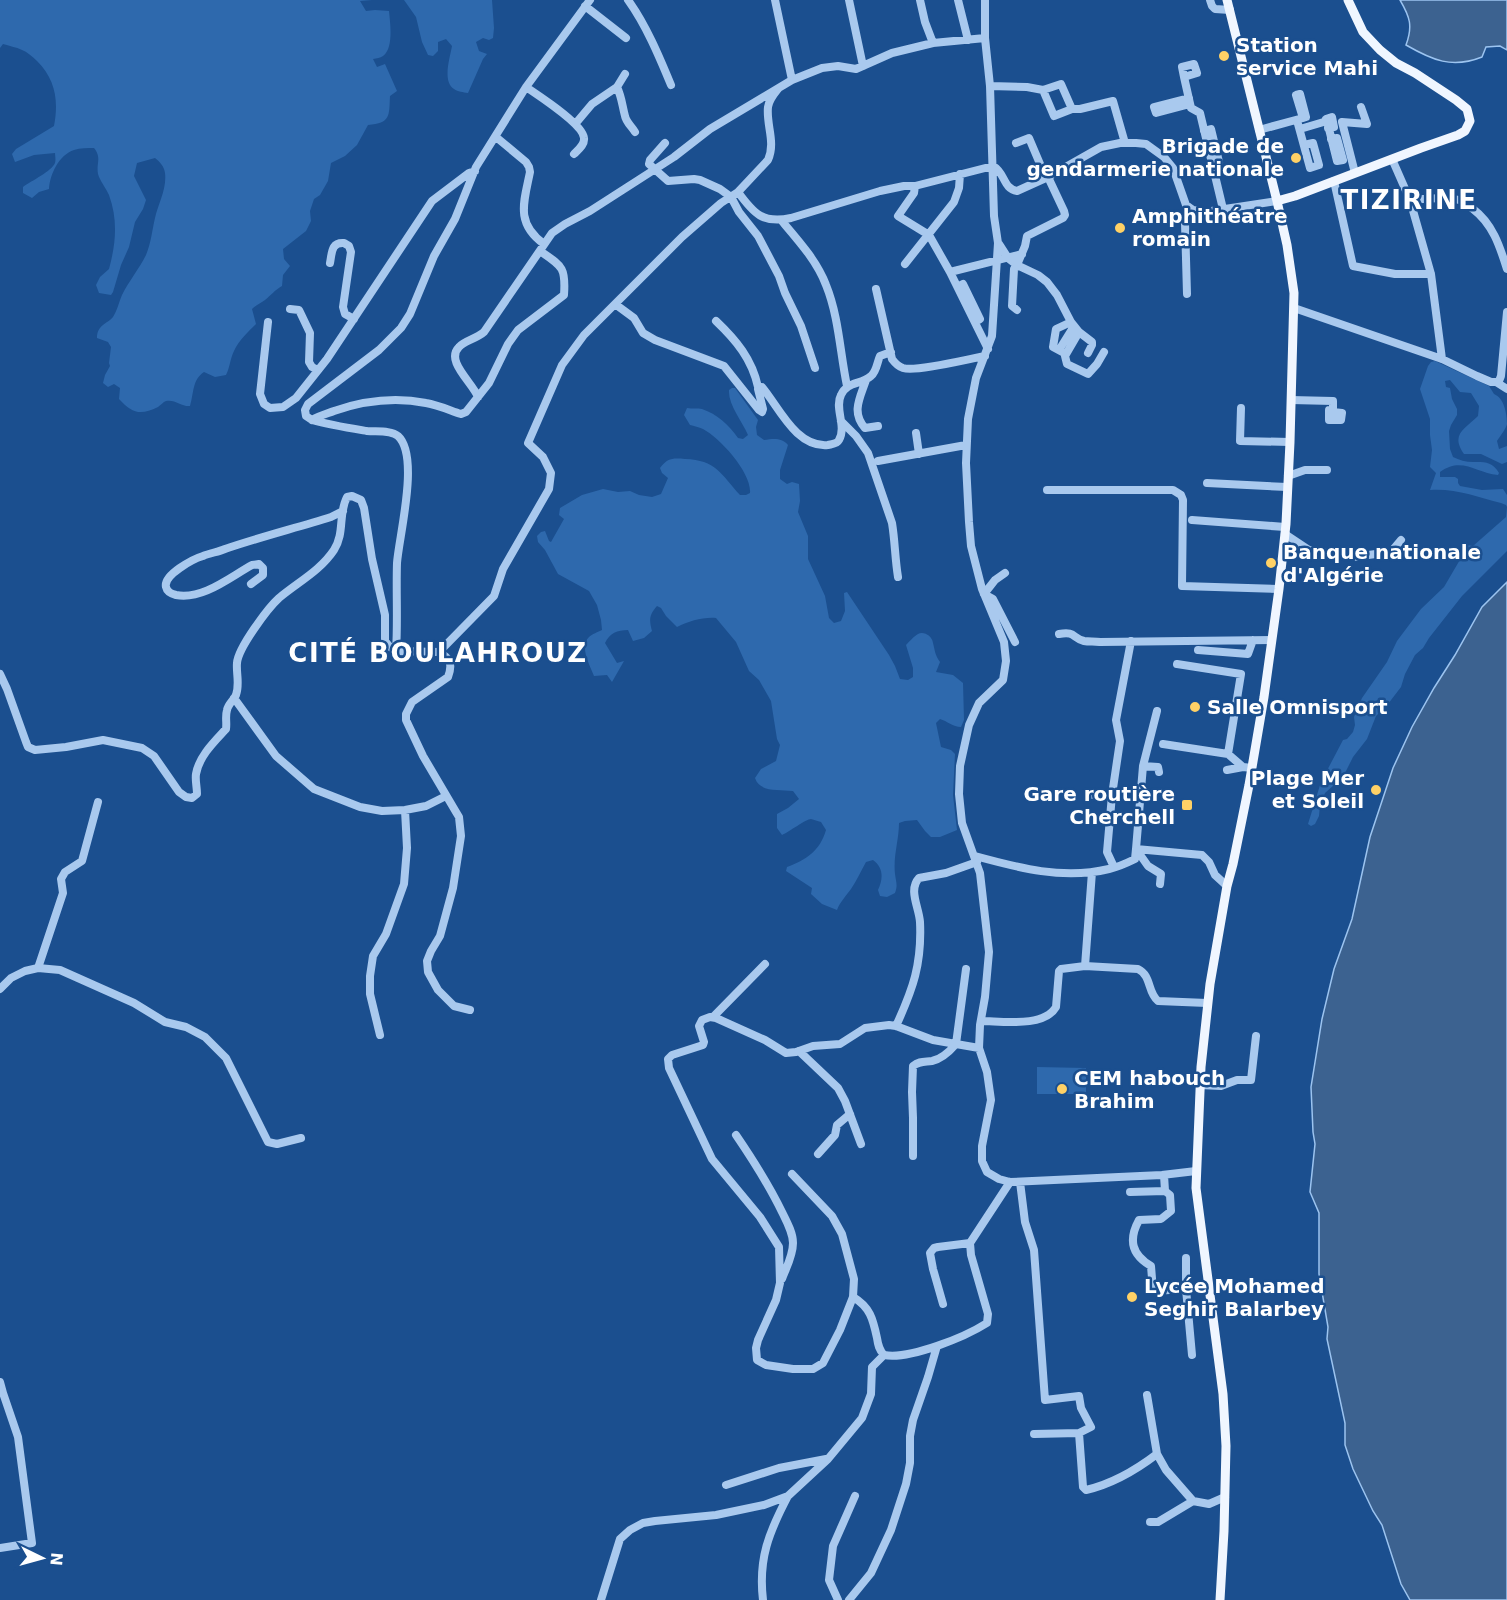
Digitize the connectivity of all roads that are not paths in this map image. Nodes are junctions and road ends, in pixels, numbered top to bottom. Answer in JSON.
{"nodes":[{"id":1,"x":628,"y":0,"type":"edge"},
{"id":2,"x":775,"y":0,"type":"edge"},
{"id":3,"x":849,"y":0,"type":"edge"},
{"id":4,"x":920,"y":0,"type":"edge"},
{"id":5,"x":958,"y":0,"type":"edge"},
{"id":6,"x":985,"y":0,"type":"edge"},
{"id":7,"x":1210,"y":0,"type":"edge"},
{"id":8,"x":1348,"y":0,"type":"edge"},
{"id":9,"x":587,"y":3,"type":"edge"},
{"id":10,"x":1228,"y":5,"type":"edge"},
{"id":11,"x":626,"y":38,"type":"dead end"},
{"id":12,"x":985,"y":38,"type":"junction"},
{"id":13,"x":968,"y":40,"type":"junction"},
{"id":14,"x":933,"y":43,"type":"junction"},
{"id":15,"x":863,"y":66,"type":"junction"},
{"id":16,"x":625,"y":74,"type":"dead end"},
{"id":17,"x":1184,"y":77,"type":"dead end"},
{"id":18,"x":792,"y":80,"type":"junction"},
{"id":19,"x":671,"y":84,"type":"dead end"},
{"id":20,"x":990,"y":86,"type":"junction"},
{"id":21,"x":526,"y":87,"type":"junction"},
{"id":22,"x":617,"y":87,"type":"junction"},
{"id":23,"x":778,"y":89,"type":"junction"},
{"id":24,"x":1043,"y":90,"type":"junction"},
{"id":25,"x":758,"y":101,"type":"junction"},
{"id":26,"x":1361,"y":107,"type":"dead end"},
{"id":27,"x":1072,"y":109,"type":"junction"},
{"id":28,"x":768,"y":110,"type":"junction"},
{"id":29,"x":576,"y":123,"type":"junction"},
{"id":30,"x":1300,"y":129,"type":"junction"},
{"id":31,"x":1259,"y":130,"type":"junction"},
{"id":32,"x":635,"y":132,"type":"dead end"},
{"id":33,"x":496,"y":137,"type":"junction"},
{"id":34,"x":1331,"y":139,"type":"dead end"},
{"id":35,"x":665,"y":143,"type":"dead end"},
{"id":36,"x":1016,"y":143,"type":"dead end"},
{"id":37,"x":1125,"y":143,"type":"junction"},
{"id":38,"x":1304,"y":145,"type":"dead end"},
{"id":39,"x":574,"y":154,"type":"dead end"},
{"id":40,"x":1392,"y":159,"type":"junction"},
{"id":41,"x":993,"y":166,"type":"junction"},
{"id":42,"x":655,"y":169,"type":"junction"},
{"id":43,"x":475,"y":171,"type":"junction"},
{"id":44,"x":1355,"y":173,"type":"junction"},
{"id":45,"x":960,"y":174,"type":"junction"},
{"id":46,"x":1047,"y":178,"type":"junction"},
{"id":47,"x":1334,"y":181,"type":"junction"},
{"id":48,"x":915,"y":186,"type":"junction"},
{"id":49,"x":735,"y":195,"type":"junction"},
{"id":50,"x":1410,"y":200,"type":"junction"},
{"id":51,"x":1277,"y":201,"type":"junction"},
{"id":52,"x":1185,"y":202,"type":"junction"},
{"id":53,"x":1223,"y":209,"type":"junction"},
{"id":54,"x":1204,"y":212,"type":"junction"},
{"id":55,"x":781,"y":220,"type":"junction"},
{"id":56,"x":1185,"y":223,"type":"junction"},
{"id":57,"x":929,"y":235,"type":"junction"},
{"id":58,"x":998,"y":243,"type":"junction"},
{"id":59,"x":542,"y":247,"type":"junction"},
{"id":60,"x":1022,"y":254,"type":"junction"},
{"id":61,"x":1008,"y":258,"type":"junction"},
{"id":62,"x":998,"y":260,"type":"junction"},
{"id":63,"x":330,"y":263,"type":"dead end"},
{"id":64,"x":905,"y":264,"type":"dead end"},
{"id":65,"x":1017,"y":265,"type":"junction"},
{"id":66,"x":1507,"y":269,"type":"edge"},
{"id":67,"x":950,"y":272,"type":"junction"},
{"id":68,"x":1431,"y":274,"type":"junction"},
{"id":69,"x":876,"y":290,"type":"dead end"},
{"id":70,"x":1187,"y":294,"type":"dead end"},
{"id":71,"x":615,"y":304,"type":"junction"},
{"id":72,"x":1294,"y":308,"type":"junction"},
{"id":73,"x":290,"y":309,"type":"dead end"},
{"id":74,"x":1017,"y":310,"type":"dead end"},
{"id":75,"x":1507,"y":312,"type":"edge"},
{"id":76,"x":354,"y":319,"type":"junction"},
{"id":77,"x":716,"y":321,"type":"dead end"},
{"id":78,"x":268,"y":322,"type":"dead end"},
{"id":79,"x":1075,"y":327,"type":"junction"},
{"id":80,"x":891,"y":352,"type":"junction"},
{"id":81,"x":986,"y":352,"type":"junction"},
{"id":82,"x":1063,"y":352,"type":"junction"},
{"id":83,"x":1104,"y":352,"type":"dead end"},
{"id":84,"x":1088,"y":353,"type":"dead end"},
{"id":85,"x":1442,"y":359,"type":"junction"},
{"id":86,"x":815,"y":368,"type":"dead end"},
{"id":87,"x":318,"y":370,"type":"junction"},
{"id":88,"x":1505,"y":370,"type":"edge"},
{"id":89,"x":866,"y":380,"type":"junction"},
{"id":90,"x":1496,"y":382,"type":"junction"},
{"id":91,"x":847,"y":386,"type":"junction"},
{"id":92,"x":758,"y":387,"type":"junction"},
{"id":93,"x":1507,"y":389,"type":"edge"},
{"id":94,"x":478,"y":397,"type":"junction"},
{"id":95,"x":1291,"y":400,"type":"junction"},
{"id":96,"x":1241,"y":408,"type":"dead end"},
{"id":97,"x":1333,"y":411,"type":"dead end"},
{"id":98,"x":312,"y":420,"type":"junction"},
{"id":99,"x":841,"y":421,"type":"junction"},
{"id":100,"x":878,"y":426,"type":"dead end"},
{"id":101,"x":916,"y":433,"type":"dead end"},
{"id":102,"x":1290,"y":442,"type":"junction"},
{"id":103,"x":966,"y":445,"type":"junction"},
{"id":104,"x":919,"y":454,"type":"junction"},
{"id":105,"x":878,"y":461,"type":"dead end"},
{"id":106,"x":1327,"y":470,"type":"dead end"},
{"id":107,"x":1288,"y":476,"type":"junction"},
{"id":108,"x":1207,"y":483,"type":"dead end"},
{"id":109,"x":1287,"y":487,"type":"junction"},
{"id":110,"x":1047,"y":490,"type":"dead end"},
{"id":111,"x":343,"y":511,"type":"junction"},
{"id":112,"x":1192,"y":520,"type":"dead end"},
{"id":113,"x":1285,"y":531,"type":"junction"},
{"id":114,"x":1401,"y":540,"type":"dead end"},
{"id":115,"x":1005,"y":573,"type":"dead end"},
{"id":116,"x":898,"y":577,"type":"dead end"},
{"id":117,"x":251,"y":584,"type":"dead end"},
{"id":118,"x":1279,"y":589,"type":"junction"},
{"id":119,"x":984,"y":594,"type":"junction"},
{"id":120,"x":1059,"y":633,"type":"dead end"},
{"id":121,"x":1253,"y":640,"type":"junction"},
{"id":122,"x":1272,"y":640,"type":"junction"},
{"id":123,"x":1131,"y":641,"type":"junction"},
{"id":124,"x":1015,"y":642,"type":"dead end"},
{"id":125,"x":1198,"y":650,"type":"dead end"},
{"id":126,"x":396,"y":651,"type":"junction"},
{"id":127,"x":439,"y":652,"type":"junction"},
{"id":128,"x":1177,"y":664,"type":"dead end"},
{"id":129,"x":0,"y":674,"type":"edge"},
{"id":130,"x":234,"y":698,"type":"junction"},
{"id":131,"x":1156,"y":711,"type":"dead end"},
{"id":132,"x":1162,"y":744,"type":"dead end"},
{"id":133,"x":1228,"y":754,"type":"junction"},
{"id":134,"x":1143,"y":766,"type":"junction"},
{"id":135,"x":1248,"y":767,"type":"junction"},
{"id":136,"x":1227,"y":770,"type":"dead end"},
{"id":137,"x":1159,"y":772,"type":"dead end"},
{"id":138,"x":1093,"y":795,"type":"dead end"},
{"id":139,"x":1112,"y":795,"type":"junction"},
{"id":140,"x":446,"y":796,"type":"junction"},
{"id":141,"x":98,"y":802,"type":"dead end"},
{"id":142,"x":405,"y":810,"type":"junction"},
{"id":143,"x":1137,"y":855,"type":"junction"},
{"id":144,"x":976,"y":859,"type":"junction"},
{"id":145,"x":1114,"y":867,"type":"junction"},
{"id":146,"x":1092,"y":872,"type":"junction"},
{"id":147,"x":1160,"y":884,"type":"dead end"},
{"id":148,"x":1227,"y":886,"type":"junction"},
{"id":149,"x":765,"y":963,"type":"dead end"},
{"id":150,"x":1084,"y":966,"type":"junction"},
{"id":151,"x":38,"y":968,"type":"junction"},
{"id":152,"x":966,"y":969,"type":"dead end"},
{"id":153,"x":0,"y":989,"type":"edge"},
{"id":154,"x":1207,"y":1003,"type":"junction"},
{"id":155,"x":470,"y":1010,"type":"dead end"},
{"id":156,"x":713,"y":1017,"type":"junction"},
{"id":157,"x":981,"y":1020,"type":"junction"},
{"id":158,"x":896,"y":1026,"type":"junction"},
{"id":159,"x":380,"y":1035,"type":"dead end"},
{"id":160,"x":1256,"y":1036,"type":"dead end"},
{"id":161,"x":956,"y":1044,"type":"junction"},
{"id":162,"x":979,"y":1048,"type":"junction"},
{"id":163,"x":799,"y":1051,"type":"junction"},
{"id":164,"x":1200,"y":1085,"type":"junction"},
{"id":165,"x":850,"y":1114,"type":"junction"},
{"id":166,"x":736,"y":1135,"type":"dead end"},
{"id":167,"x":301,"y":1138,"type":"dead end"},
{"id":168,"x":861,"y":1144,"type":"dead end"},
{"id":169,"x":818,"y":1154,"type":"dead end"},
{"id":170,"x":913,"y":1156,"type":"dead end"},
{"id":171,"x":1196,"y":1171,"type":"junction"},
{"id":172,"x":792,"y":1174,"type":"dead end"},
{"id":173,"x":1164,"y":1175,"type":"junction"},
{"id":174,"x":1010,"y":1182,"type":"junction"},
{"id":175,"x":1020,"y":1182,"type":"junction"},
{"id":176,"x":1165,"y":1191,"type":"junction"},
{"id":177,"x":1130,"y":1192,"type":"dead end"},
{"id":178,"x":970,"y":1243,"type":"junction"},
{"id":179,"x":1186,"y":1258,"type":"dead end"},
{"id":180,"x":780,"y":1283,"type":"junction"},
{"id":181,"x":1186,"y":1288,"type":"junction"},
{"id":182,"x":853,"y":1297,"type":"junction"},
{"id":183,"x":944,"y":1304,"type":"dead end"},
{"id":184,"x":937,"y":1346,"type":"junction"},
{"id":185,"x":884,"y":1355,"type":"junction"},
{"id":186,"x":1192,"y":1355,"type":"dead end"},
{"id":187,"x":0,"y":1382,"type":"edge"},
{"id":188,"x":1147,"y":1395,"type":"dead end"},
{"id":189,"x":1079,"y":1433,"type":"junction"},
{"id":190,"x":1034,"y":1434,"type":"dead end"},
{"id":191,"x":1156,"y":1454,"type":"junction"},
{"id":192,"x":828,"y":1459,"type":"junction"},
{"id":193,"x":726,"y":1485,"type":"dead end"},
{"id":194,"x":788,"y":1496,"type":"junction"},
{"id":195,"x":855,"y":1496,"type":"dead end"},
{"id":196,"x":1225,"y":1497,"type":"junction"},
{"id":197,"x":1192,"y":1501,"type":"junction"},
{"id":198,"x":1150,"y":1522,"type":"dead end"},
{"id":199,"x":0,"y":1548,"type":"edge"},
{"id":200,"x":601,"y":1600,"type":"edge"},
{"id":201,"x":763,"y":1600,"type":"edge"},
{"id":202,"x":838,"y":1600,"type":"edge"},
{"id":203,"x":849,"y":1600,"type":"edge"},
{"id":204,"x":1220,"y":1600,"type":"edge"}],
"edges":[{"from":1,"to":19,"type":"street"},
{"from":2,"to":18,"type":"street"},
{"from":3,"to":15,"type":"street"},
{"from":4,"to":14,"type":"street"},
{"from":5,"to":13,"type":"street"},
{"from":6,"to":12,"type":"street"},
{"from":7,"to":10,"type":"street"},
{"from":8,"to":40,"type":"main road"},
{"from":9,"to":11,"type":"street"},
{"from":9,"to":21,"type":"street"},
{"from":10,"to":31,"type":"main road"},
{"from":12,"to":13,"type":"street"},
{"from":12,"to":20,"type":"street"},
{"from":13,"to":14,"type":"street"},
{"from":14,"to":15,"type":"street"},
{"from":15,"to":18,"type":"street"},
{"from":16,"to":22,"type":"street"},
{"from":17,"to":53,"type":"street"},
{"from":18,"to":23,"type":"street"},
{"from":20,"to":24,"type":"street"},
{"from":20,"to":41,"type":"street"},
{"from":21,"to":29,"type":"street"},
{"from":21,"to":33,"type":"street"},
{"from":22,"to":29,"type":"street"},
{"from":22,"to":32,"type":"street"},
{"from":23,"to":25,"type":"street"},
{"from":23,"to":28,"type":"street"},
{"from":24,"to":27,"type":"street"},
{"from":24,"to":27,"type":"street"},
{"from":25,"to":28,"type":"street"},
{"from":25,"to":42,"type":"street"},
{"from":26,"to":44,"type":"street"},
{"from":27,"to":37,"type":"street"},
{"from":28,"to":49,"type":"street"},
{"from":29,"to":39,"type":"street"},
{"from":30,"to":31,"type":"street"},
{"from":30,"to":34,"type":"street"},
{"from":30,"to":38,"type":"street"},
{"from":31,"to":51,"type":"main road"},
{"from":33,"to":43,"type":"street"},
{"from":33,"to":59,"type":"street"},
{"from":35,"to":42,"type":"street"},
{"from":36,"to":46,"type":"street"},
{"from":37,"to":46,"type":"street"},
{"from":37,"to":52,"type":"street"},
{"from":40,"to":44,"type":"main road"},
{"from":40,"to":50,"type":"street"},
{"from":41,"to":45,"type":"street"},
{"from":41,"to":46,"type":"street"},
{"from":41,"to":58,"type":"street"},
{"from":42,"to":49,"type":"street"},
{"from":42,"to":59,"type":"street"},
{"from":43,"to":76,"type":"street"},
{"from":43,"to":98,"type":"street"},
{"from":44,"to":47,"type":"main road"},
{"from":45,"to":48,"type":"street"},
{"from":45,"to":57,"type":"street"},
{"from":46,"to":60,"type":"street"},
{"from":47,"to":51,"type":"main road"},
{"from":47,"to":68,"type":"street"},
{"from":48,"to":55,"type":"street"},
{"from":48,"to":57,"type":"street"},
{"from":49,"to":55,"type":"street"},
{"from":49,"to":71,"type":"street"},
{"from":49,"to":86,"type":"street"},
{"from":50,"to":66,"type":"street"},
{"from":50,"to":68,"type":"street"},
{"from":51,"to":53,"type":"street"},
{"from":51,"to":72,"type":"main road"},
{"from":52,"to":54,"type":"street"},
{"from":52,"to":56,"type":"street"},
{"from":53,"to":54,"type":"street"},
{"from":54,"to":56,"type":"street"},
{"from":55,"to":91,"type":"street"},
{"from":56,"to":70,"type":"street"},
{"from":57,"to":64,"type":"street"},
{"from":57,"to":67,"type":"street"},
{"from":58,"to":61,"type":"street"},
{"from":58,"to":62,"type":"street"},
{"from":59,"to":94,"type":"street"},
{"from":59,"to":94,"type":"street"},
{"from":60,"to":61,"type":"street"},
{"from":60,"to":65,"type":"street"},
{"from":61,"to":62,"type":"street"},
{"from":61,"to":65,"type":"street"},
{"from":62,"to":67,"type":"street"},
{"from":62,"to":81,"type":"street"},
{"from":63,"to":76,"type":"street"},
{"from":65,"to":74,"type":"street"},
{"from":65,"to":79,"type":"street"},
{"from":67,"to":81,"type":"street"},
{"from":68,"to":85,"type":"street"},
{"from":69,"to":80,"type":"street"},
{"from":71,"to":92,"type":"street"},
{"from":71,"to":127,"type":"street"},
{"from":72,"to":85,"type":"street"},
{"from":72,"to":95,"type":"main road"},
{"from":73,"to":87,"type":"street"},
{"from":75,"to":88,"type":"street"},
{"from":76,"to":87,"type":"street"},
{"from":77,"to":92,"type":"street"},
{"from":78,"to":87,"type":"street"},
{"from":79,"to":82,"type":"street"},
{"from":79,"to":82,"type":"street"},
{"from":79,"to":84,"type":"street"},
{"from":80,"to":81,"type":"street"},
{"from":80,"to":89,"type":"street"},
{"from":81,"to":103,"type":"street"},
{"from":82,"to":83,"type":"street"},
{"from":85,"to":90,"type":"street"},
{"from":88,"to":90,"type":"street"},
{"from":89,"to":91,"type":"street"},
{"from":89,"to":100,"type":"street"},
{"from":90,"to":93,"type":"street"},
{"from":91,"to":99,"type":"street"},
{"from":92,"to":99,"type":"street"},
{"from":94,"to":98,"type":"street"},
{"from":95,"to":97,"type":"street"},
{"from":95,"to":102,"type":"main road"},
{"from":96,"to":102,"type":"street"},
{"from":98,"to":126,"type":"street"},
{"from":99,"to":116,"type":"street"},
{"from":101,"to":104,"type":"street"},
{"from":102,"to":107,"type":"main road"},
{"from":103,"to":104,"type":"street"},
{"from":103,"to":119,"type":"street"},
{"from":104,"to":105,"type":"street"},
{"from":106,"to":107,"type":"street"},
{"from":107,"to":109,"type":"main road"},
{"from":108,"to":109,"type":"street"},
{"from":109,"to":113,"type":"main road"},
{"from":110,"to":118,"type":"street"},
{"from":111,"to":117,"type":"street"},
{"from":111,"to":126,"type":"street"},
{"from":111,"to":130,"type":"street"},
{"from":112,"to":113,"type":"street"},
{"from":113,"to":114,"type":"street"},
{"from":113,"to":118,"type":"main road"},
{"from":115,"to":119,"type":"street"},
{"from":118,"to":122,"type":"main road"},
{"from":119,"to":124,"type":"street"},
{"from":119,"to":144,"type":"street"},
{"from":120,"to":123,"type":"street"},
{"from":121,"to":122,"type":"street"},
{"from":121,"to":123,"type":"street"},
{"from":121,"to":125,"type":"street"},
{"from":122,"to":135,"type":"main road"},
{"from":123,"to":139,"type":"street"},
{"from":126,"to":127,"type":"street"},
{"from":127,"to":140,"type":"street"},
{"from":128,"to":133,"type":"street"},
{"from":129,"to":130,"type":"street"},
{"from":130,"to":142,"type":"street"},
{"from":131,"to":134,"type":"street"},
{"from":132,"to":133,"type":"street"},
{"from":133,"to":135,"type":"street"},
{"from":134,"to":137,"type":"street"},
{"from":134,"to":143,"type":"street"},
{"from":135,"to":136,"type":"street"},
{"from":135,"to":148,"type":"main road"},
{"from":138,"to":139,"type":"street"},
{"from":139,"to":145,"type":"street"},
{"from":140,"to":142,"type":"street"},
{"from":140,"to":155,"type":"street"},
{"from":141,"to":151,"type":"street"},
{"from":142,"to":159,"type":"street"},
{"from":143,"to":145,"type":"street"},
{"from":143,"to":147,"type":"street"},
{"from":143,"to":148,"type":"street"},
{"from":144,"to":146,"type":"street"},
{"from":144,"to":157,"type":"street"},
{"from":144,"to":158,"type":"street"},
{"from":145,"to":146,"type":"street"},
{"from":146,"to":150,"type":"street"},
{"from":148,"to":154,"type":"main road"},
{"from":149,"to":156,"type":"street"},
{"from":150,"to":154,"type":"street"},
{"from":150,"to":157,"type":"street"},
{"from":151,"to":153,"type":"street"},
{"from":151,"to":167,"type":"street"},
{"from":152,"to":161,"type":"street"},
{"from":154,"to":164,"type":"main road"},
{"from":156,"to":163,"type":"street"},
{"from":156,"to":180,"type":"street"},
{"from":157,"to":162,"type":"street"},
{"from":158,"to":161,"type":"street"},
{"from":158,"to":163,"type":"street"},
{"from":160,"to":164,"type":"street"},
{"from":161,"to":162,"type":"street"},
{"from":161,"to":170,"type":"street"},
{"from":162,"to":174,"type":"street"},
{"from":163,"to":165,"type":"street"},
{"from":164,"to":171,"type":"main road"},
{"from":165,"to":168,"type":"street"},
{"from":165,"to":169,"type":"street"},
{"from":166,"to":180,"type":"street"},
{"from":171,"to":173,"type":"street"},
{"from":171,"to":196,"type":"main road"},
{"from":172,"to":182,"type":"street"},
{"from":173,"to":175,"type":"street"},
{"from":173,"to":176,"type":"street"},
{"from":174,"to":175,"type":"street"},
{"from":174,"to":178,"type":"street"},
{"from":175,"to":189,"type":"street"},
{"from":176,"to":177,"type":"street"},
{"from":176,"to":181,"type":"street"},
{"from":178,"to":183,"type":"street"},
{"from":178,"to":184,"type":"street"},
{"from":179,"to":181,"type":"street"},
{"from":180,"to":182,"type":"street"},
{"from":181,"to":186,"type":"street"},
{"from":182,"to":185,"type":"street"},
{"from":184,"to":185,"type":"street"},
{"from":184,"to":203,"type":"street"},
{"from":185,"to":192,"type":"street"},
{"from":187,"to":199,"type":"street"},
{"from":188,"to":191,"type":"street"},
{"from":189,"to":190,"type":"street"},
{"from":189,"to":191,"type":"street"},
{"from":191,"to":197,"type":"street"},
{"from":192,"to":193,"type":"street"},
{"from":192,"to":194,"type":"street"},
{"from":194,"to":200,"type":"street"},
{"from":194,"to":201,"type":"street"},
{"from":195,"to":202,"type":"street"},
{"from":196,"to":197,"type":"street"},
{"from":196,"to":204,"type":"main road"},
{"from":197,"to":198,"type":"street"}]}
